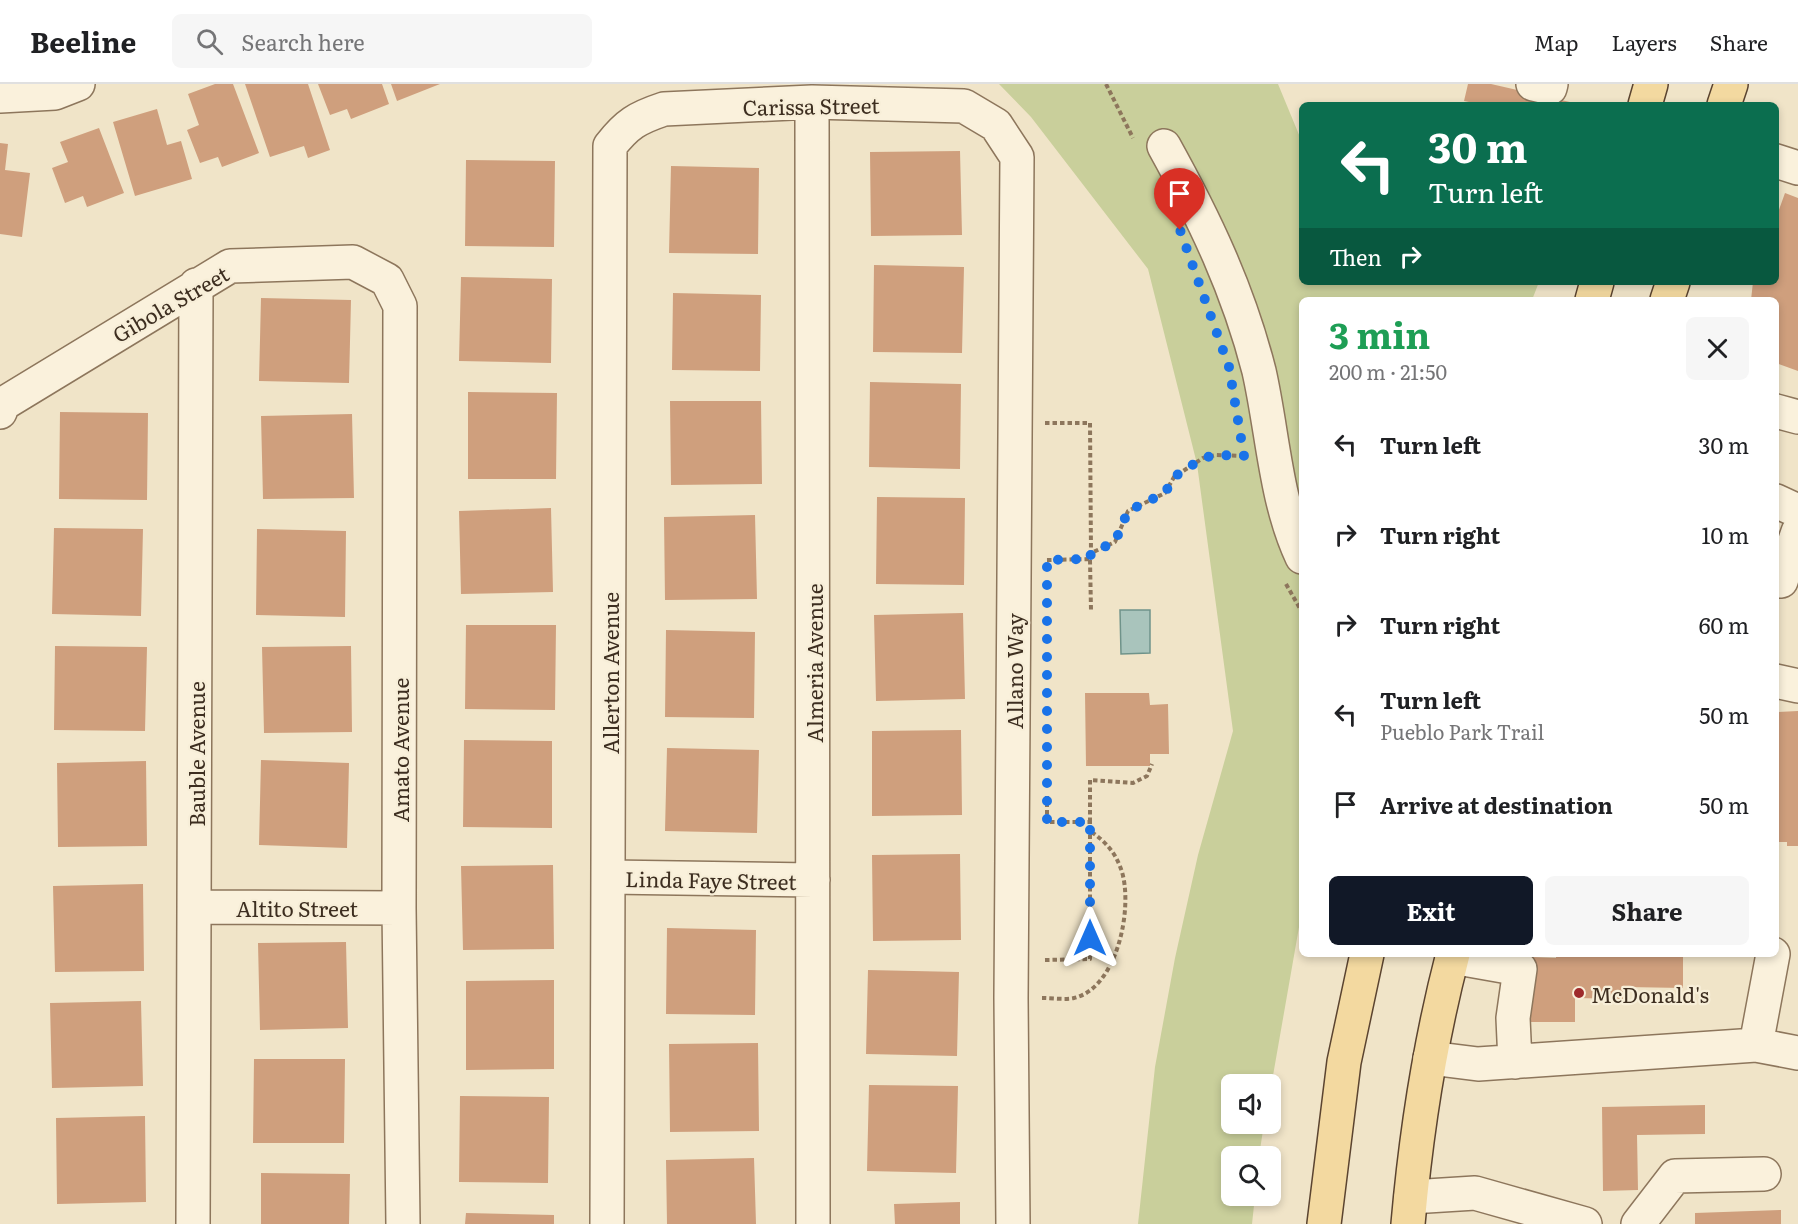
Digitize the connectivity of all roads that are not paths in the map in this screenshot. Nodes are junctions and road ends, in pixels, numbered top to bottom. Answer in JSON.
{"nodes":[{"id":1,"x":78,"y":84,"type":"edge"},
{"id":2,"x":1651,"y":84,"type":"edge"},
{"id":3,"x":1731,"y":84,"type":"edge"},
{"id":4,"x":0,"y":96,"type":"edge"},
{"id":5,"x":812,"y":102,"type":"junction"},
{"id":6,"x":1646,"y":102,"type":"edge"},
{"id":7,"x":1725,"y":102,"type":"edge"},
{"id":8,"x":996,"y":125,"type":"joint"},
{"id":9,"x":624,"y":127,"type":"joint"},
{"id":10,"x":1151,"y":147,"type":"road end"},
{"id":11,"x":1779,"y":162,"type":"edge"},
{"id":12,"x":1798,"y":168,"type":"edge"},
{"id":13,"x":387,"y":280,"type":"joint"},
{"id":14,"x":196,"y":285,"type":"junction"},
{"id":15,"x":1,"y":408,"type":"edge"},
{"id":16,"x":1779,"y":412,"type":"edge"},
{"id":17,"x":1798,"y":417,"type":"edge"},
{"id":18,"x":1779,"y":502,"type":"edge"},
{"id":19,"x":1798,"y":512,"type":"edge"},
{"id":20,"x":1798,"y":532,"type":"edge"},
{"id":21,"x":1293,"y":567,"type":"edge"},
{"id":22,"x":1785,"y":582,"type":"edge"},
{"id":23,"x":1779,"y":682,"type":"edge"},
{"id":24,"x":1798,"y":686,"type":"edge"},
{"id":25,"x":609,"y":877,"type":"junction"},
{"id":26,"x":813,"y":880,"type":"junction"},
{"id":27,"x":194,"y":907,"type":"junction"},
{"id":28,"x":399,"y":908,"type":"junction"},
{"id":29,"x":1366,"y":957,"type":"edge"},
{"id":30,"x":1452,"y":957,"type":"edge"},
{"id":31,"x":1457,"y":957,"type":"edge"},
{"id":32,"x":1773,"y":957,"type":"edge"},
{"id":33,"x":1756,"y":1045,"type":"junction"},
{"id":34,"x":1798,"y":1053,"type":"edge"},
{"id":35,"x":1430,"y":1058,"type":"junction"},
{"id":36,"x":1515,"y":1062,"type":"junction"},
{"id":37,"x":1764,"y":1173,"type":"dead end"},
{"id":38,"x":1410,"y":1210,"type":"edge"},
{"id":39,"x":193,"y":1224,"type":"edge"},
{"id":40,"x":404,"y":1224,"type":"edge"},
{"id":41,"x":607,"y":1224,"type":"edge"},
{"id":42,"x":813,"y":1224,"type":"edge"},
{"id":43,"x":1013,"y":1224,"type":"edge"},
{"id":44,"x":1324,"y":1224,"type":"edge"},
{"id":45,"x":1585,"y":1224,"type":"edge"},
{"id":46,"x":1638,"y":1224,"type":"edge"}],
"edges":[{"from":1,"to":4,"type":"street"},
{"from":2,"to":6,"type":"main road"},
{"from":3,"to":7,"type":"main road"},
{"from":5,"to":8,"type":"street","name":"Carissa Street"},
{"from":5,"to":9,"type":"street","name":"Carissa Street"},
{"from":5,"to":26,"type":"street","name":"Almeria Avenue"},
{"from":8,"to":43,"type":"street","name":"Allano Way"},
{"from":9,"to":25,"type":"street","name":"Allerton Avenue"},
{"from":10,"to":21,"type":"street"},
{"from":11,"to":12,"type":"street"},
{"from":13,"to":14,"type":"street","name":"Gibola Street"},
{"from":13,"to":28,"type":"street","name":"Amato Avenue"},
{"from":14,"to":15,"type":"street","name":"Gibola Street"},
{"from":14,"to":27,"type":"street","name":"Bauble Avenue"},
{"from":16,"to":17,"type":"street"},
{"from":18,"to":19,"type":"street"},
{"from":20,"to":22,"type":"street"},
{"from":23,"to":24,"type":"street"},
{"from":25,"to":26,"type":"street","name":"Linda Faye Street"},
{"from":25,"to":41,"type":"street","name":"Allerton Avenue"},
{"from":26,"to":42,"type":"street","name":"Almeria Avenue"},
{"from":27,"to":28,"type":"street","name":"Altito Street"},
{"from":27,"to":39,"type":"street","name":"Bauble Avenue"},
{"from":28,"to":40,"type":"street","name":"Amato Avenue"},
{"from":29,"to":44,"type":"main road"},
{"from":30,"to":35,"type":"main road"},
{"from":31,"to":36,"type":"street"},
{"from":32,"to":33,"type":"street"},
{"from":33,"to":34,"type":"street"},
{"from":33,"to":36,"type":"street"},
{"from":35,"to":36,"type":"street"},
{"from":35,"to":38,"type":"main road"},
{"from":37,"to":46,"type":"street"},
{"from":38,"to":45,"type":"street"}]}
